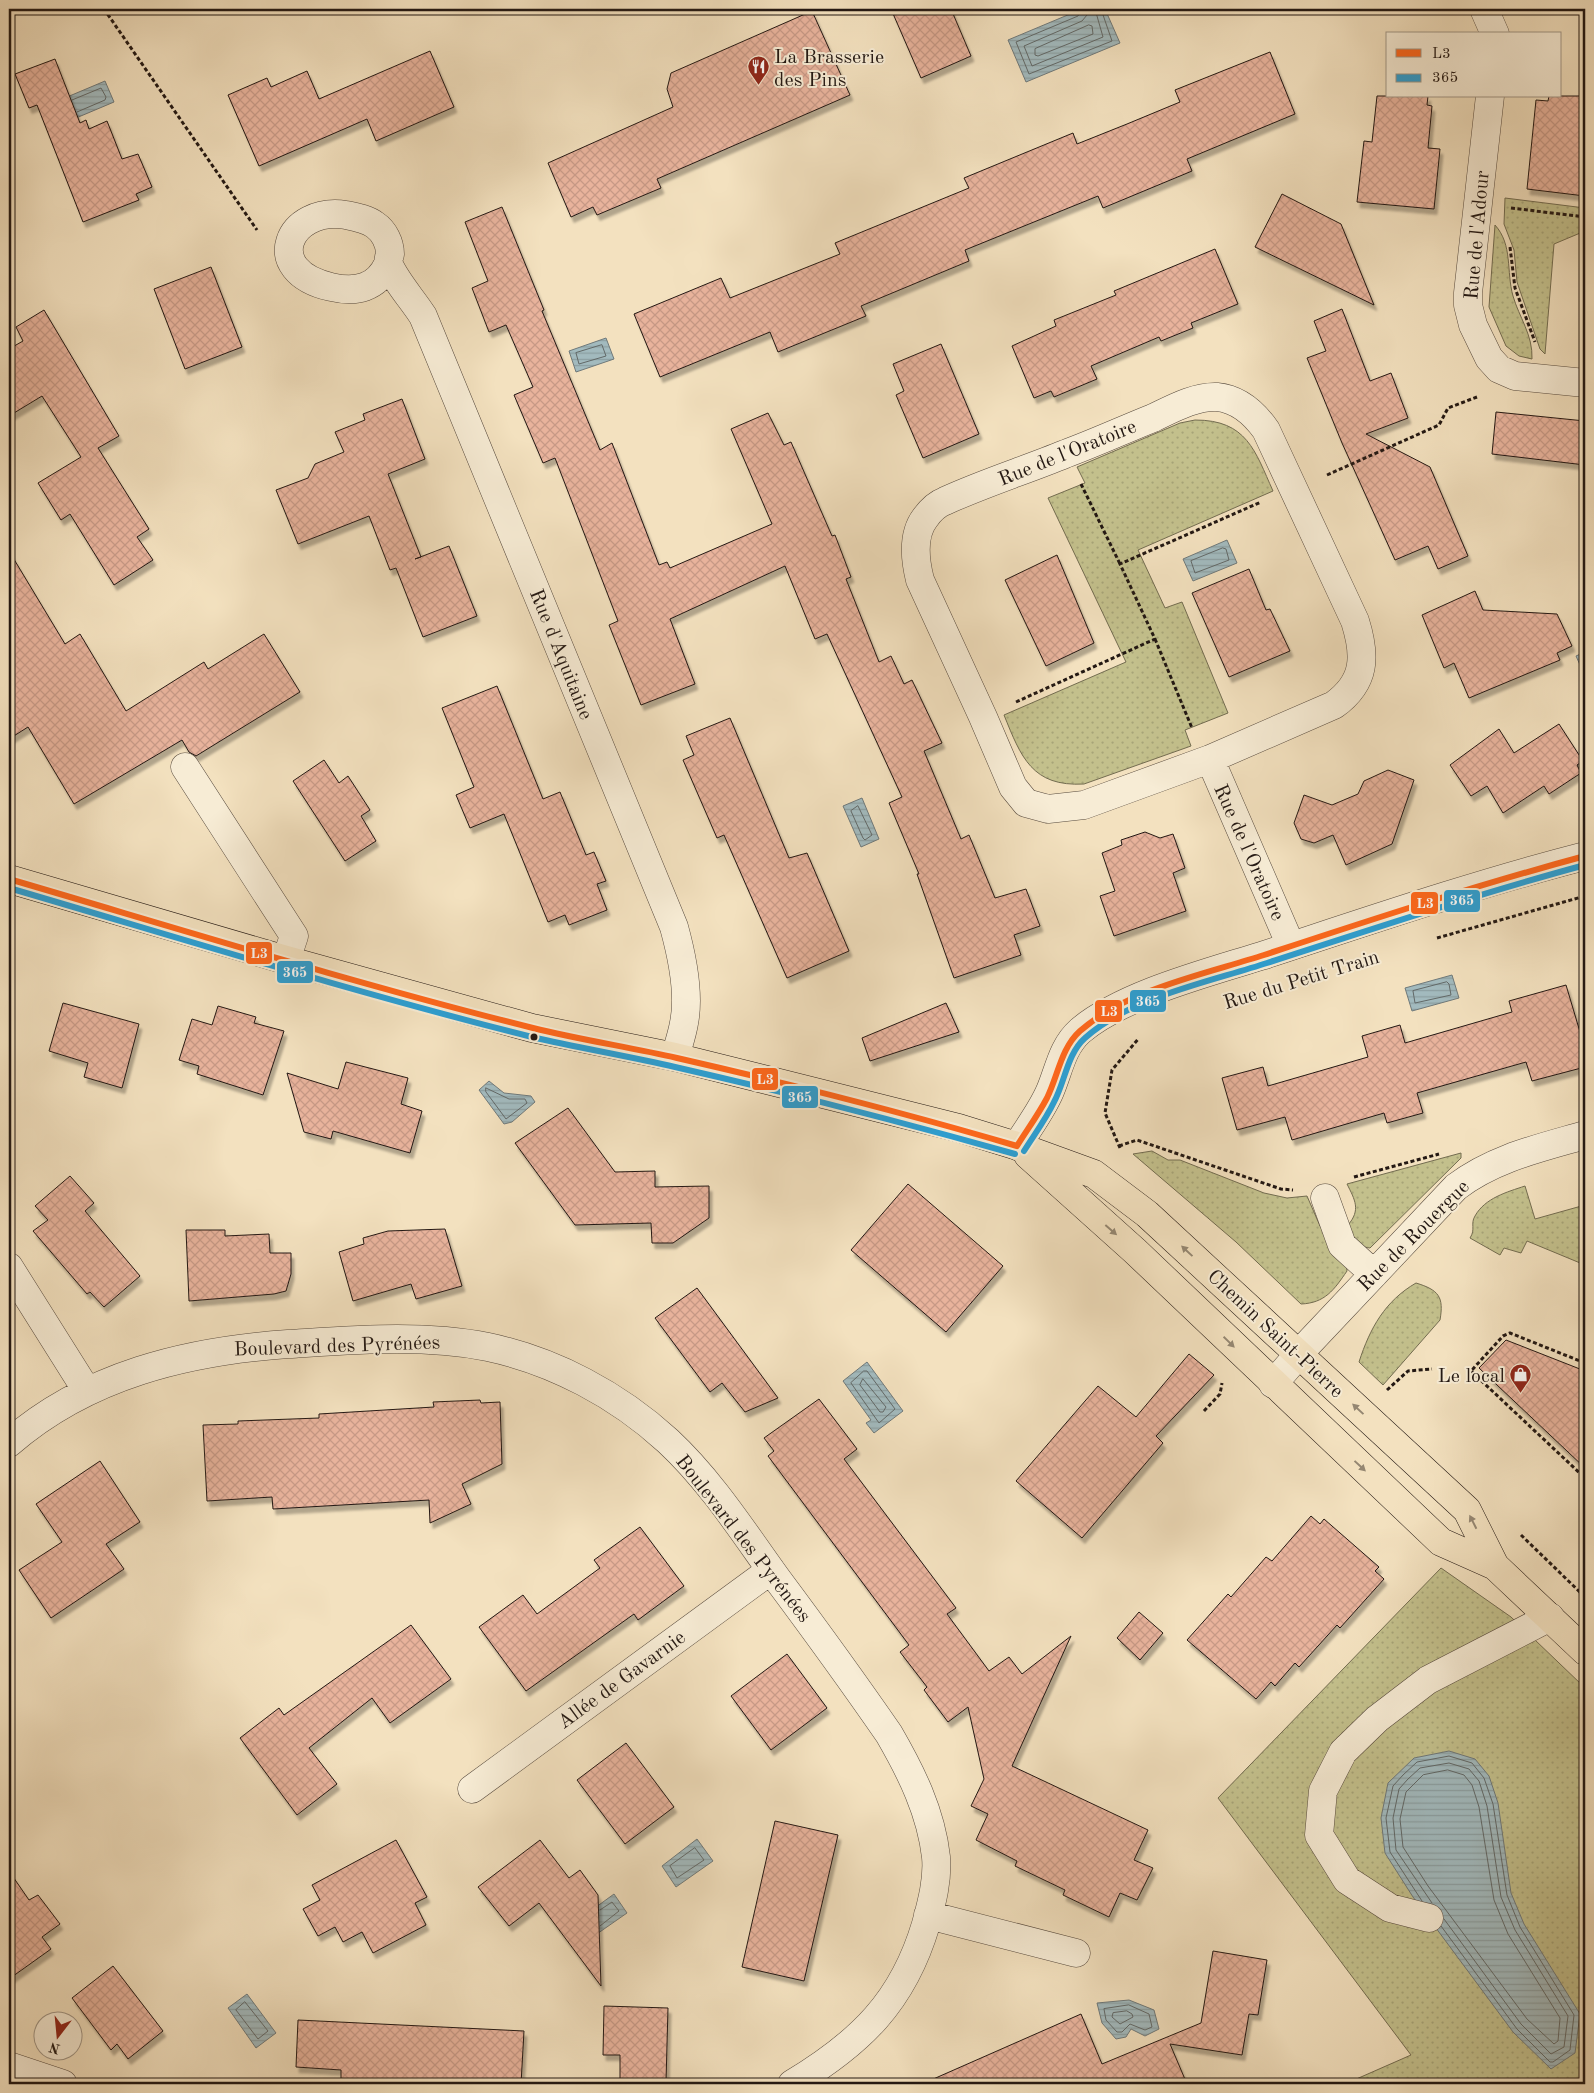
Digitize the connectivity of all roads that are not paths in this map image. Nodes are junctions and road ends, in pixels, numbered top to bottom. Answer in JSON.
{"nodes":[{"id":1,"x":1484,"y":9,"type":"edge"},
{"id":2,"x":1501,"y":9,"type":"edge"},
{"id":3,"x":1496,"y":32,"type":"edge"},
{"id":4,"x":1497,"y":32,"type":"edge"},
{"id":5,"x":1490,"y":98,"type":"edge"},
{"id":6,"x":388,"y":264,"type":"dead end"},
{"id":7,"x":1585,"y":383,"type":"edge"},
{"id":8,"x":1208,"y":760,"type":"junction"},
{"id":9,"x":185,"y":767,"type":"dead end"},
{"id":10,"x":1585,"y":856,"type":"edge"},
{"id":11,"x":9,"y":879,"type":"edge"},
{"id":12,"x":1291,"y":946,"type":"junction"},
{"id":13,"x":286,"y":960,"type":"junction"},
{"id":14,"x":674,"y":1057,"type":"junction"},
{"id":15,"x":1585,"y":1135,"type":"edge"},
{"id":16,"x":1018,"y":1146,"type":"junction"},
{"id":17,"x":1323,"y":1192,"type":"road end"},
{"id":18,"x":9,"y":1267,"type":"edge"},
{"id":19,"x":1374,"y":1274,"type":"junction"},
{"id":20,"x":1299,"y":1354,"type":"junction"},
{"id":21,"x":1273,"y":1384,"type":"junction"},
{"id":22,"x":87,"y":1391,"type":"junction"},
{"id":23,"x":9,"y":1443,"type":"edge"},
{"id":24,"x":1496,"y":1566,"type":"junction"},
{"id":25,"x":771,"y":1570,"type":"junction"},
{"id":26,"x":1550,"y":1617,"type":"junction"},
{"id":27,"x":1585,"y":1651,"type":"edge"},
{"id":28,"x":472,"y":1789,"type":"dead end"},
{"id":29,"x":928,"y":1915,"type":"junction"},
{"id":30,"x":1429,"y":1918,"type":"dead end"},
{"id":31,"x":1076,"y":1953,"type":"dead end"},
{"id":32,"x":9,"y":2066,"type":"edge"},
{"id":33,"x":63,"y":2084,"type":"edge"},
{"id":34,"x":792,"y":2084,"type":"edge"}],
"edges":[{"from":1,"to":3,"type":"street"},
{"from":2,"to":4,"type":"street"},
{"from":5,"to":7,"type":"street","name":"Rue de l'Adour"},
{"from":6,"to":14,"type":"street","name":"Rue d'Aquitaine"},
{"from":8,"to":8,"type":"street","name":"Rue de l'Oratoire"},
{"from":8,"to":12,"type":"street","name":"Rue de l'Oratoire"},
{"from":9,"to":13,"type":"street"},
{"from":10,"to":12,"type":"street","name":"Rue du Petit Train"},
{"from":11,"to":13,"type":"main road","name":"Chemin Saint-Pierre"},
{"from":12,"to":16,"type":"street","name":"Rue du Petit Train"},
{"from":13,"to":14,"type":"main road","name":"Chemin Saint-Pierre"},
{"from":14,"to":16,"type":"main road","name":"Chemin Saint-Pierre"},
{"from":15,"to":19,"type":"street","name":"Rue de Rouergue"},
{"from":20,"to":16,"type":"main road","name":"Chemin Saint-Pierre","one_way":true},
{"from":16,"to":21,"type":"main road","name":"Chemin Saint-Pierre","one_way":true},
{"from":17,"to":19,"type":"street"},
{"from":18,"to":22,"type":"street"},
{"from":19,"to":20,"type":"street","name":"Rue de Rouergue"},
{"from":20,"to":21,"type":"street","name":"Rue de Rouergue"},
{"from":24,"to":20,"type":"main road","name":"Chemin Saint-Pierre","one_way":true},
{"from":21,"to":24,"type":"main road","name":"Chemin Saint-Pierre","one_way":true},
{"from":22,"to":23,"type":"street","name":"Boulevard des Pyrénées"},
{"from":22,"to":25,"type":"street","name":"Boulevard des Pyrénées"},
{"from":24,"to":26,"type":"main road","name":"Chemin Saint-Pierre"},
{"from":25,"to":28,"type":"street","name":"Allée de Gavarnie"},
{"from":25,"to":29,"type":"street","name":"Boulevard des Pyrénées"},
{"from":26,"to":27,"type":"main road","name":"Chemin Saint-Pierre"},
{"from":26,"to":30,"type":"street"},
{"from":29,"to":31,"type":"street"},
{"from":29,"to":34,"type":"street","name":"Boulevard des Pyrénées"},
{"from":32,"to":33,"type":"street"}]}
